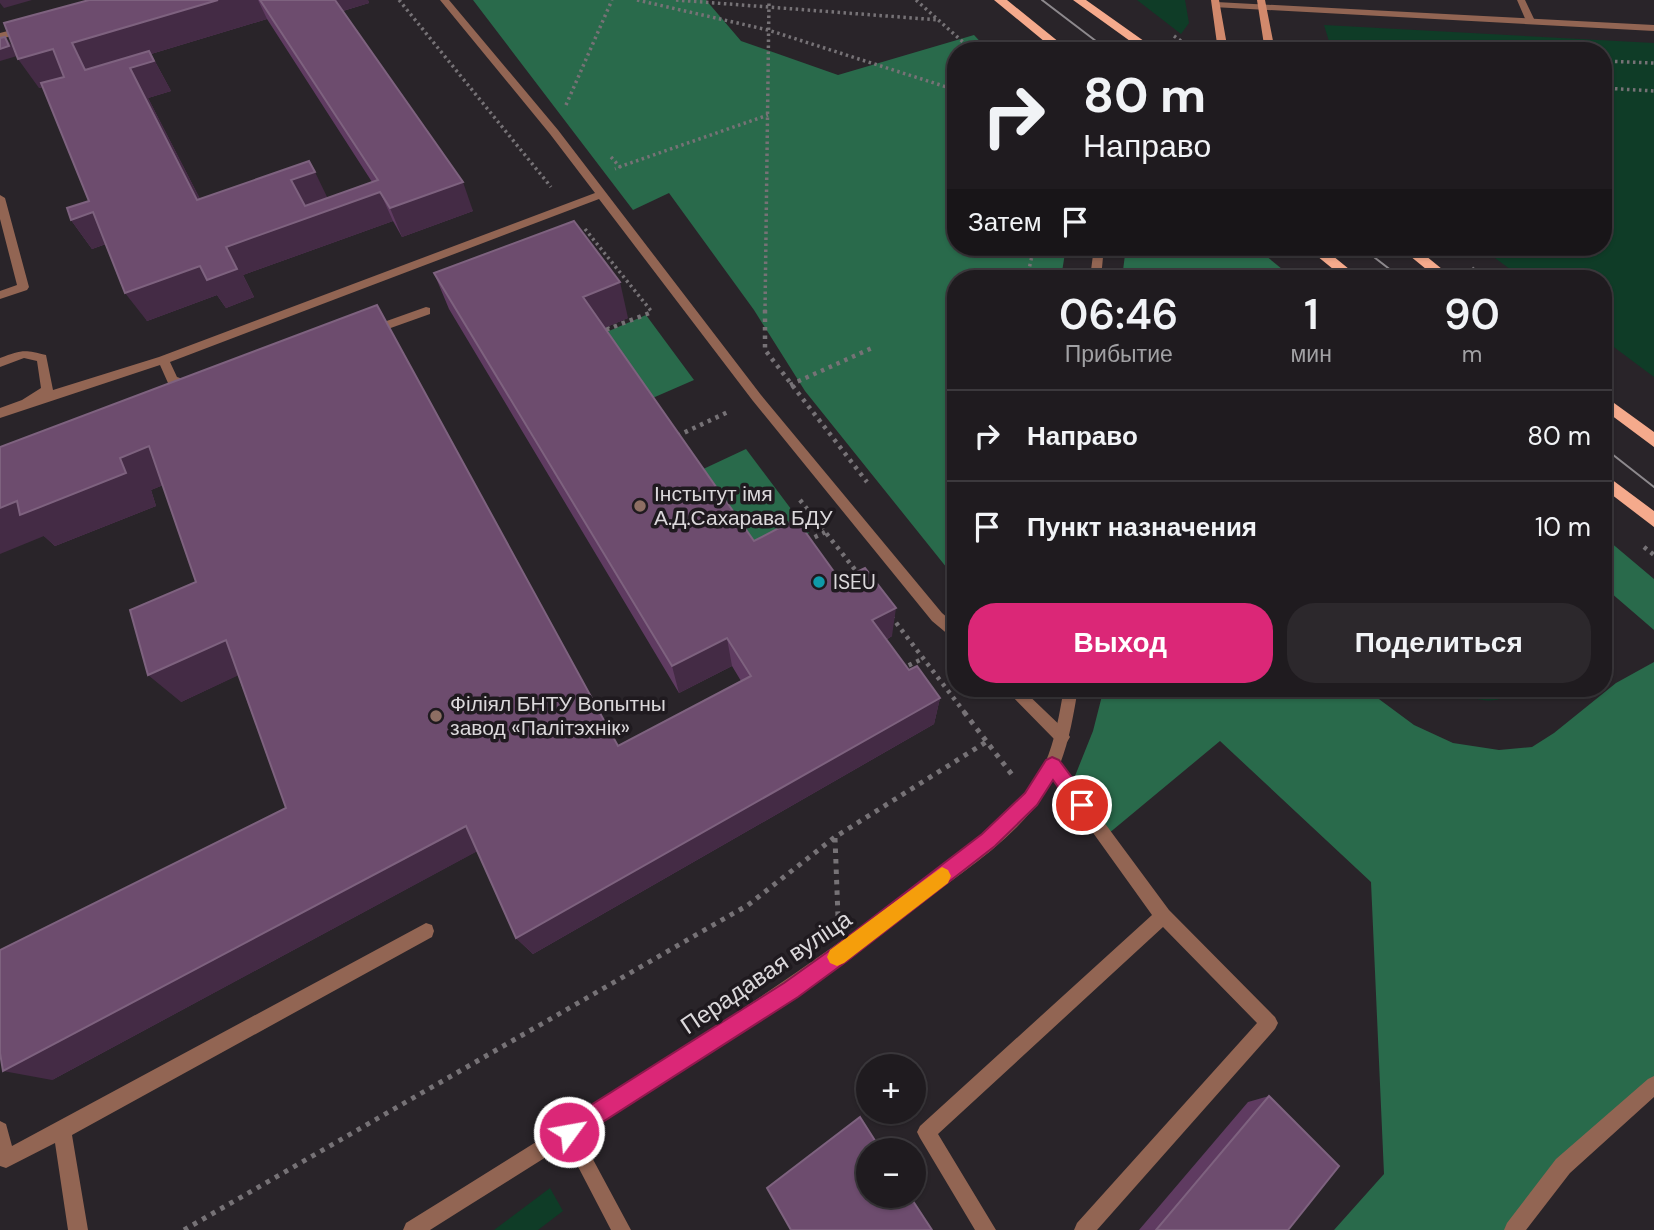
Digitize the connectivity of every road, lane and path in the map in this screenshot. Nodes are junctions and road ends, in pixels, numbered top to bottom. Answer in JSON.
{"nodes":[{"id":1,"x":399,"y":0,"type":"edge"},
{"id":2,"x":444,"y":0,"type":"edge"},
{"id":3,"x":612,"y":0,"type":"edge"},
{"id":4,"x":637,"y":0,"type":"edge"},
{"id":5,"x":676,"y":0,"type":"edge"},
{"id":6,"x":769,"y":0,"type":"edge"},
{"id":7,"x":916,"y":0,"type":"edge"},
{"id":8,"x":1000,"y":0,"type":"edge"},
{"id":9,"x":1079,"y":0,"type":"edge"},
{"id":10,"x":1521,"y":0,"type":"edge"},
{"id":11,"x":1215,"y":2,"type":"edge"},
{"id":12,"x":1261,"y":4,"type":"edge"},
{"id":13,"x":768,"y":8,"type":"junction"},
{"id":14,"x":939,"y":20,"type":"junction"},
{"id":15,"x":1530,"y":21,"type":"junction"},
{"id":16,"x":40,"y":25,"type":"edge"},
{"id":17,"x":1654,"y":28,"type":"edge"},
{"id":18,"x":768,"y":30,"type":"junction"},
{"id":19,"x":1168,"y":32,"type":"dead end"},
{"id":20,"x":1194,"y":32,"type":"dead end"},
{"id":21,"x":0,"y":36,"type":"edge"},
{"id":22,"x":962,"y":42,"type":"edge"},
{"id":23,"x":1053,"y":42,"type":"edge"},
{"id":24,"x":1139,"y":42,"type":"edge"},
{"id":25,"x":1182,"y":42,"type":"edge"},
{"id":26,"x":1195,"y":42,"type":"edge"},
{"id":27,"x":1222,"y":42,"type":"edge"},
{"id":28,"x":1268,"y":42,"type":"edge"},
{"id":29,"x":1612,"y":61,"type":"edge"},
{"id":30,"x":1654,"y":63,"type":"edge"},
{"id":31,"x":947,"y":87,"type":"edge"},
{"id":32,"x":1612,"y":89,"type":"edge"},
{"id":33,"x":1654,"y":92,"type":"edge"},
{"id":34,"x":768,"y":115,"type":"junction"},
{"id":35,"x":554,"y":132,"type":"junction"},
{"id":36,"x":618,"y":168,"type":"dead end"},
{"id":37,"x":602,"y":194,"type":"junction"},
{"id":38,"x":0,"y":198,"type":"edge"},
{"id":39,"x":567,"y":207,"type":"junction"},
{"id":40,"x":1325,"y":256,"type":"edge"},
{"id":41,"x":1418,"y":256,"type":"edge"},
{"id":42,"x":1343,"y":270,"type":"edge"},
{"id":43,"x":1436,"y":270,"type":"edge"},
{"id":44,"x":0,"y":295,"type":"edge"},
{"id":45,"x":426,"y":311,"type":"dead end"},
{"id":46,"x":652,"y":312,"type":"junction"},
{"id":47,"x":660,"y":322,"type":"dead end"},
{"id":48,"x":607,"y":327,"type":"edge"},
{"id":49,"x":362,"y":335,"type":"edge"},
{"id":50,"x":872,"y":348,"type":"dead end"},
{"id":51,"x":163,"y":360,"type":"junction"},
{"id":52,"x":0,"y":363,"type":"edge"},
{"id":53,"x":198,"y":388,"type":"edge"},
{"id":54,"x":722,"y":401,"type":"dead end"},
{"id":55,"x":26,"y":403,"type":"junction"},
{"id":56,"x":1612,"y":408,"type":"edge"},
{"id":57,"x":0,"y":413,"type":"edge"},
{"id":58,"x":667,"y":441,"type":"edge"},
{"id":59,"x":1654,"y":441,"type":"edge"},
{"id":60,"x":1612,"y":486,"type":"edge"},
{"id":61,"x":799,"y":499,"type":"dead end"},
{"id":62,"x":1654,"y":520,"type":"edge"},
{"id":63,"x":825,"y":532,"type":"junction"},
{"id":64,"x":801,"y":543,"type":"edge"},
{"id":65,"x":864,"y":582,"type":"edge"},
{"id":66,"x":888,"y":612,"type":"edge"},
{"id":67,"x":947,"y":626,"type":"edge"},
{"id":68,"x":922,"y":659,"type":"junction"},
{"id":69,"x":889,"y":675,"type":"edge"},
{"id":70,"x":947,"y":691,"type":"edge"},
{"id":71,"x":951,"y":697,"type":"edge"},
{"id":72,"x":1020,"y":697,"type":"edge"},
{"id":73,"x":1069,"y":697,"type":"edge"},
{"id":74,"x":1062,"y":737,"type":"junction"},
{"id":75,"x":986,"y":742,"type":"junction"},
{"id":76,"x":1052,"y":765,"type":"junction"},
{"id":77,"x":1031,"y":799,"type":"junction"},
{"id":78,"x":835,"y":837,"type":"junction"},
{"id":79,"x":1163,"y":916,"type":"junction"},
{"id":80,"x":426,"y":931,"type":"dead end"},
{"id":81,"x":840,"y":954,"type":"junction"},
{"id":82,"x":1654,"y":1085,"type":"edge"},
{"id":83,"x":62,"y":1129,"type":"junction"},
{"id":84,"x":0,"y":1130,"type":"edge"},
{"id":85,"x":569,"y":1132,"type":"junction"},
{"id":86,"x":78,"y":1230,"type":"edge"},
{"id":87,"x":184,"y":1230,"type":"edge"},
{"id":88,"x":413,"y":1230,"type":"edge"},
{"id":89,"x":621,"y":1230,"type":"edge"},
{"id":90,"x":986,"y":1230,"type":"edge"},
{"id":91,"x":1084,"y":1230,"type":"edge"},
{"id":92,"x":1514,"y":1230,"type":"edge"}],
"edges":[{"from":1,"to":39,"type":"path"},
{"from":2,"to":35,"type":"street"},
{"from":3,"to":35,"type":"path"},
{"from":4,"to":18,"type":"path"},
{"from":5,"to":13,"type":"path"},
{"from":6,"to":13,"type":"path"},
{"from":7,"to":14,"type":"path"},
{"from":8,"to":23,"type":"main road"},
{"from":9,"to":24,"type":"main road"},
{"from":10,"to":15,"type":"street"},
{"from":11,"to":12,"type":"street"},
{"from":11,"to":27,"type":"main road"},
{"from":12,"to":15,"type":"street"},
{"from":12,"to":28,"type":"main road"},
{"from":13,"to":14,"type":"path"},
{"from":13,"to":18,"type":"path"},
{"from":14,"to":22,"type":"path"},
{"from":15,"to":17,"type":"street"},
{"from":16,"to":21,"type":"street"},
{"from":18,"to":31,"type":"path"},
{"from":18,"to":34,"type":"path"},
{"from":19,"to":25,"type":"path"},
{"from":20,"to":26,"type":"path"},
{"from":29,"to":30,"type":"path"},
{"from":32,"to":33,"type":"path"},
{"from":34,"to":36,"type":"path"},
{"from":34,"to":50,"type":"path"},
{"from":35,"to":37,"type":"street"},
{"from":37,"to":39,"type":"street"},
{"from":37,"to":67,"type":"street"},
{"from":38,"to":44,"type":"street"},
{"from":39,"to":46,"type":"path"},
{"from":39,"to":51,"type":"street"},
{"from":40,"to":42,"type":"main road"},
{"from":41,"to":43,"type":"main road"},
{"from":45,"to":49,"type":"street"},
{"from":46,"to":47,"type":"path"},
{"from":46,"to":48,"type":"path"},
{"from":51,"to":53,"type":"street"},
{"from":51,"to":55,"type":"street"},
{"from":52,"to":55,"type":"street"},
{"from":54,"to":58,"type":"path"},
{"from":55,"to":57,"type":"street"},
{"from":56,"to":59,"type":"main road"},
{"from":60,"to":62,"type":"main road"},
{"from":61,"to":63,"type":"path"},
{"from":63,"to":64,"type":"path"},
{"from":63,"to":65,"type":"path"},
{"from":66,"to":68,"type":"path"},
{"from":68,"to":69,"type":"path"},
{"from":68,"to":70,"type":"path"},
{"from":71,"to":75,"type":"path"},
{"from":72,"to":74,"type":"street"},
{"from":73,"to":74,"type":"street","name":"Перадавая вуліца"},
{"from":74,"to":76,"type":"street","name":"Перадавая вуліца"},
{"from":75,"to":77,"type":"path"},
{"from":75,"to":78,"type":"path"},
{"from":76,"to":77,"type":"street","name":"Перадавая вуліца"},
{"from":76,"to":79,"type":"street"},
{"from":77,"to":81,"type":"street","name":"Перадавая вуліца"},
{"from":78,"to":81,"type":"path"},
{"from":78,"to":87,"type":"path"},
{"from":79,"to":90,"type":"street"},
{"from":79,"to":91,"type":"street"},
{"from":80,"to":83,"type":"street"},
{"from":81,"to":85,"type":"street","name":"Перадавая вуліца"},
{"from":82,"to":92,"type":"street"},
{"from":83,"to":84,"type":"street"},
{"from":83,"to":86,"type":"street"},
{"from":85,"to":88,"type":"street","name":"Перадавая вуліца"},
{"from":85,"to":89,"type":"street"}]}
